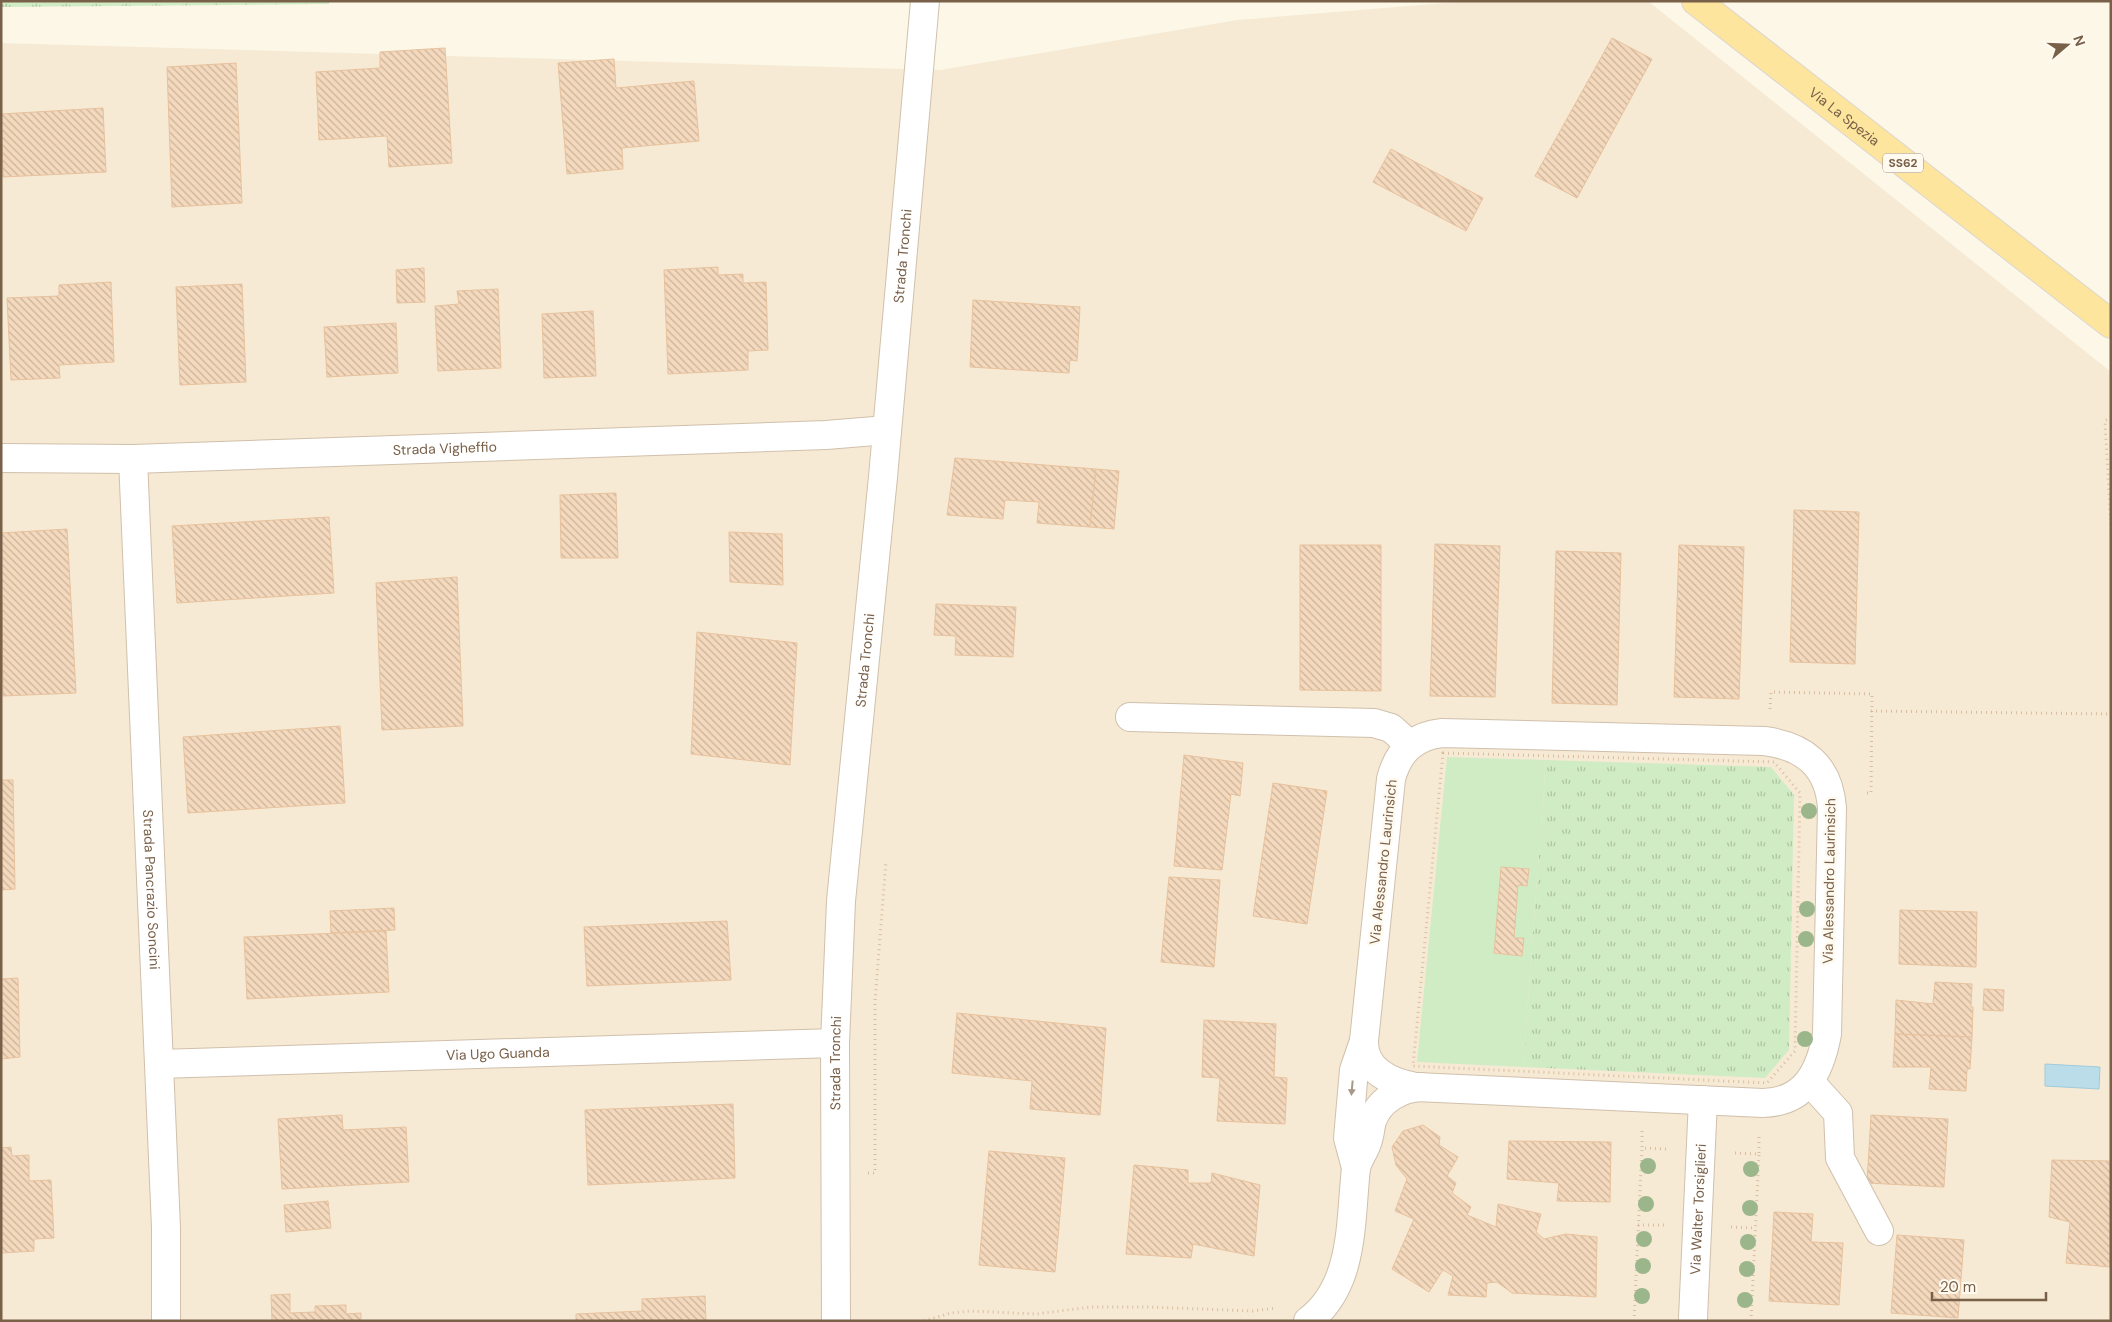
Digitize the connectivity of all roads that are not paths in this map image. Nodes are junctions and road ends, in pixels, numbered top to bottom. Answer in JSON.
{"nodes":[{"id":1,"x":925,"y":1,"type":"edge"},
{"id":2,"x":1696,"y":1,"type":"edge"},
{"id":3,"x":2111,"y":324,"type":"edge"},
{"id":4,"x":887,"y":430,"type":"junction"},
{"id":5,"x":1,"y":458,"type":"edge"},
{"id":6,"x":133,"y":459,"type":"junction"},
{"id":7,"x":1130,"y":717,"type":"dead end"},
{"id":8,"x":1410,"y":744,"type":"junction"},
{"id":9,"x":1364,"y":1041,"type":"junction"},
{"id":10,"x":835,"y":1043,"type":"junction"},
{"id":11,"x":159,"y":1064,"type":"junction"},
{"id":12,"x":1810,"y":1082,"type":"junction"},
{"id":13,"x":1421,"y":1087,"type":"junction"},
{"id":14,"x":1703,"y":1100,"type":"junction"},
{"id":15,"x":1356,"y":1168,"type":"junction"},
{"id":16,"x":1879,"y":1231,"type":"dead end"},
{"id":17,"x":1693,"y":1318,"type":"dead end"},
{"id":18,"x":166,"y":1321,"type":"edge"},
{"id":19,"x":836,"y":1321,"type":"edge"},
{"id":20,"x":1308,"y":1321,"type":"edge"}],
"edges":[{"from":1,"to":4,"type":"street","name":"Strada Tronchi"},
{"from":2,"to":3,"type":"main road","name":"Via La Spezia","number":"SS62"},
{"from":4,"to":6,"type":"street","name":"Strada Vigheffio"},
{"from":4,"to":10,"type":"street","name":"Strada Tronchi"},
{"from":5,"to":6,"type":"street","name":"Strada Vigheffio"},
{"from":6,"to":11,"type":"street","name":"Strada Pancrazio Soncini"},
{"from":7,"to":8,"type":"street"},
{"from":8,"to":9,"type":"street","name":"Via Alessandro Laurinsich"},
{"from":8,"to":12,"type":"street","name":"Via Alessandro Laurinsich"},
{"from":9,"to":13,"type":"street","name":"Via Alessandro Laurinsich"},
{"from":9,"to":15,"type":"street","name":"Via Alessandro Laurinsich","one_way":true},
{"from":10,"to":11,"type":"street","name":"Via Ugo Guanda"},
{"from":10,"to":19,"type":"street","name":"Strada Tronchi"},
{"from":11,"to":18,"type":"street","name":"Strada Pancrazio Soncini"},
{"from":12,"to":14,"type":"street","name":"Via Alessandro Laurinsich"},
{"from":12,"to":16,"type":"street"},
{"from":13,"to":14,"type":"street","name":"Via Alessandro Laurinsich"},
{"from":13,"to":15,"type":"street","name":"Via Alessandro Laurinsich"},
{"from":14,"to":17,"type":"street","name":"Via Walter Torsiglieri"},
{"from":15,"to":20,"type":"street","name":"Via Alessandro Laurinsich"}]}
